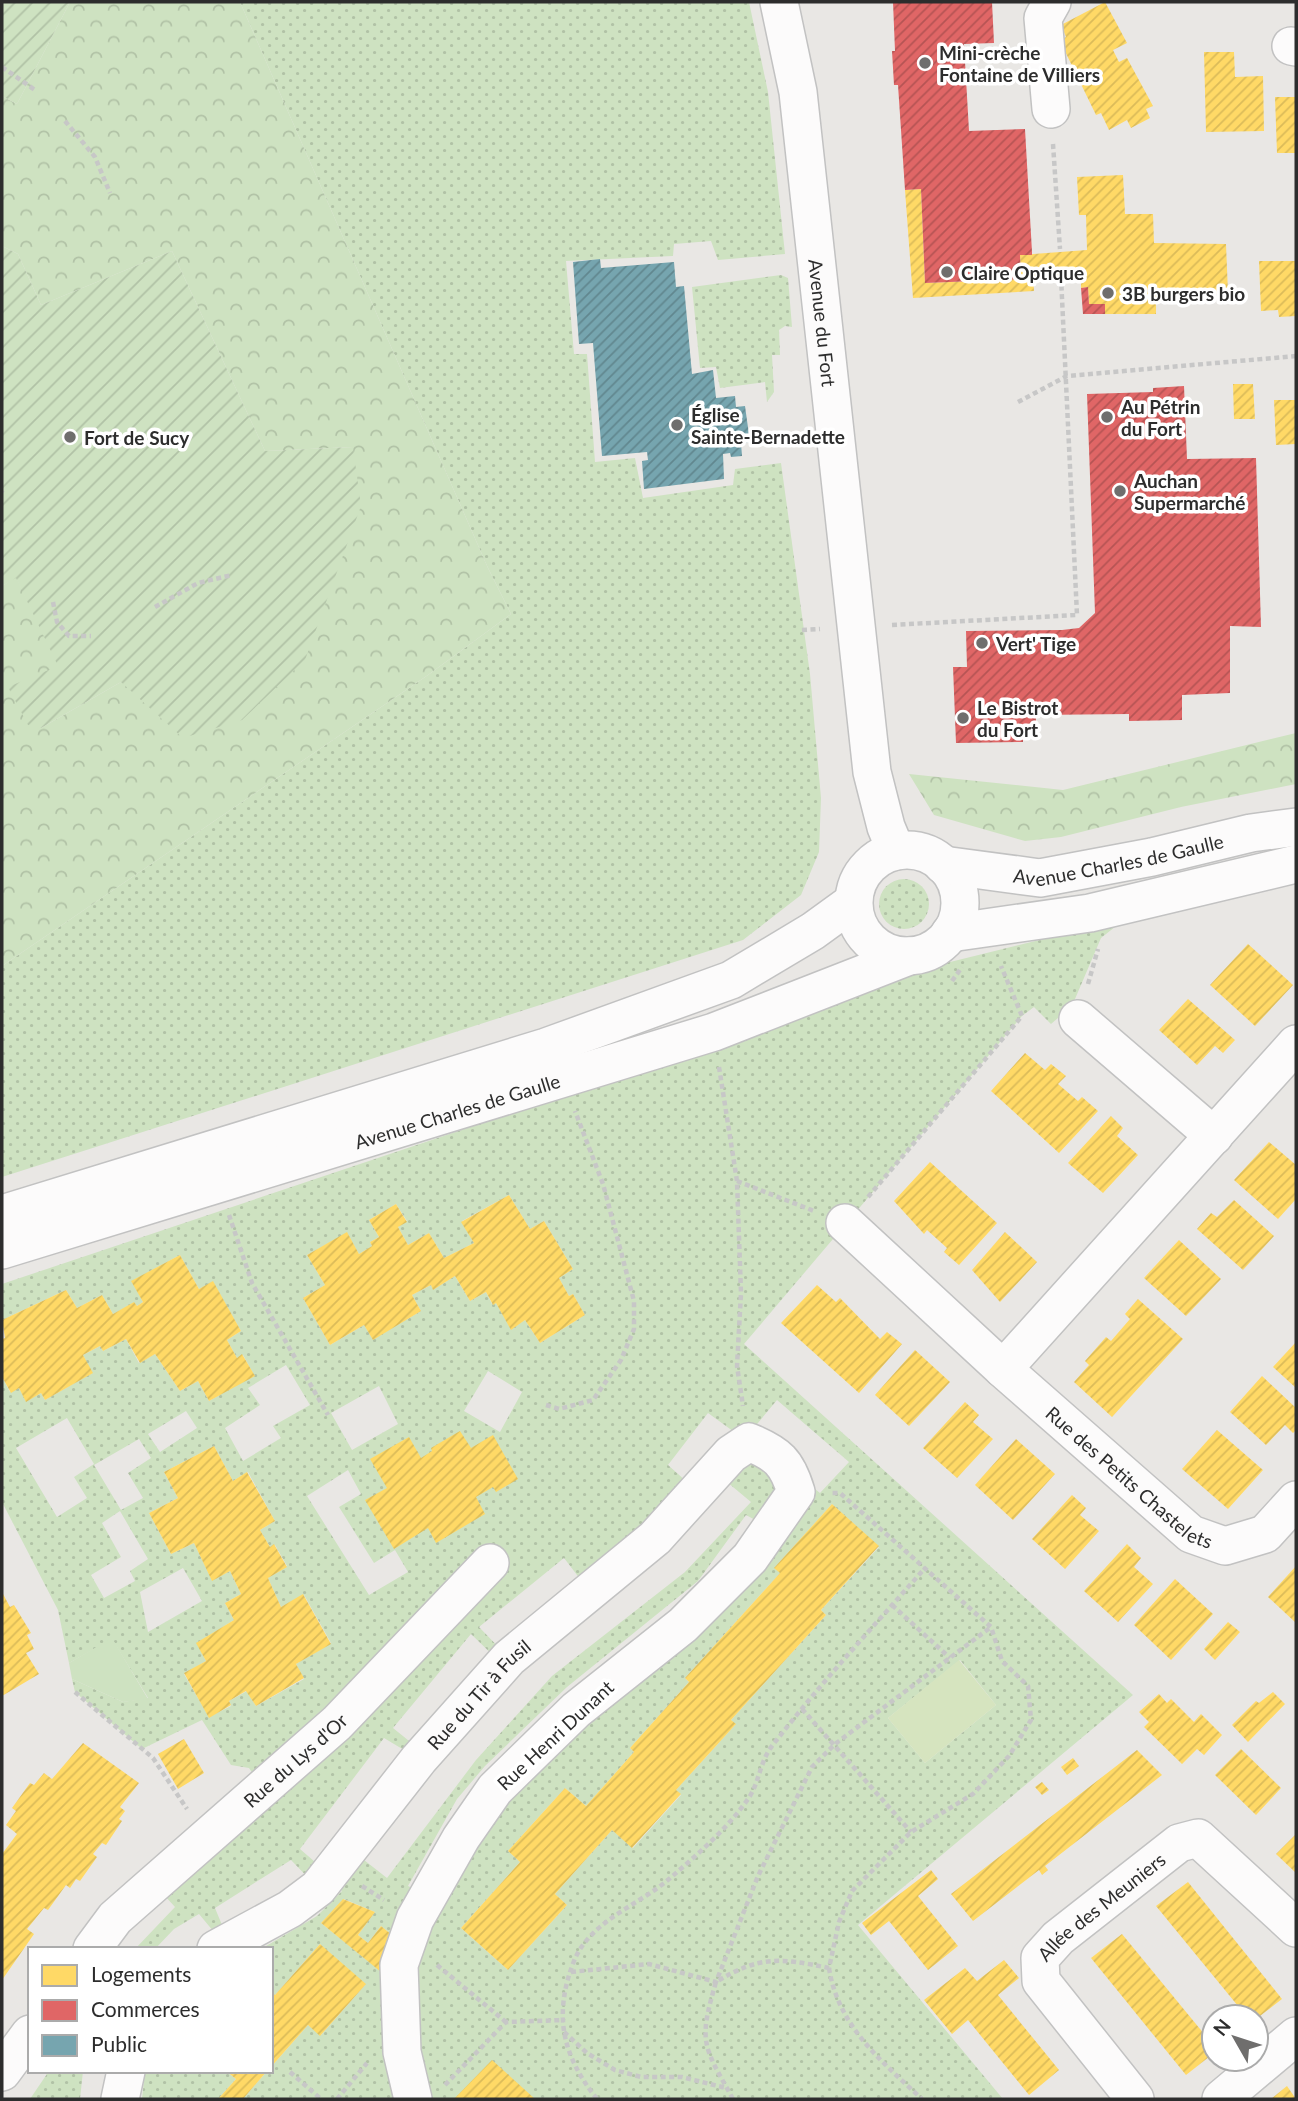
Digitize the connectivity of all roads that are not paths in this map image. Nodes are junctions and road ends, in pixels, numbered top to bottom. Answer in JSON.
{"nodes":[{"id":1,"x":779,"y":2,"type":"edge"},
{"id":2,"x":1052,"y":2,"type":"edge"},
{"id":3,"x":1051,"y":109,"type":"road end"},
{"id":4,"x":1296,"y":827,"type":"edge"},
{"id":5,"x":896,"y":851,"type":"junction"},
{"id":6,"x":1296,"y":864,"type":"edge"},
{"id":7,"x":943,"y":865,"type":"junction"},
{"id":8,"x":853,"y":902,"type":"junction"},
{"id":9,"x":950,"y":933,"type":"junction"},
{"id":10,"x":909,"y":956,"type":"junction"},
{"id":11,"x":1078,"y":1019,"type":"road end"},
{"id":12,"x":1296,"y":1044,"type":"edge"},
{"id":13,"x":1214,"y":1136,"type":"junction"},
{"id":14,"x":2,"y":1214,"type":"edge"},
{"id":15,"x":845,"y":1223,"type":"road end"},
{"id":16,"x":2,"y":1250,"type":"edge"},
{"id":17,"x":1003,"y":1369,"type":"junction"},
{"id":18,"x":749,"y":1442,"type":"joint"},
{"id":19,"x":1296,"y":1500,"type":"edge"},
{"id":20,"x":490,"y":1563,"type":"dead end"},
{"id":21,"x":1296,"y":1928,"type":"edge"},
{"id":22,"x":93,"y":1947,"type":"edge"},
{"id":23,"x":220,"y":1947,"type":"edge"},
{"id":24,"x":1296,"y":2036,"type":"edge"},
{"id":25,"x":28,"y":2037,"type":"edge"},
{"id":26,"x":2,"y":2072,"type":"edge"},
{"id":27,"x":126,"y":2073,"type":"edge"},
{"id":28,"x":426,"y":2095,"type":"edge"},
{"id":29,"x":120,"y":2099,"type":"edge"},
{"id":30,"x":1135,"y":2099,"type":"edge"},
{"id":31,"x":1222,"y":2099,"type":"edge"}],
"edges":[{"from":1,"to":5,"type":"street","name":"Avenue du Fort"},
{"from":2,"to":3,"type":"street"},
{"from":4,"to":7,"type":"street","name":"Avenue Charles de Gaulle"},
{"from":5,"to":7,"type":"street"},
{"from":5,"to":8,"type":"street"},
{"from":6,"to":9,"type":"street","name":"Avenue Charles de Gaulle"},
{"from":7,"to":9,"type":"street"},
{"from":8,"to":10,"type":"street"},
{"from":8,"to":14,"type":"street","name":"Avenue Charles de Gaulle"},
{"from":9,"to":10,"type":"street"},
{"from":10,"to":16,"type":"street","name":"Avenue Charles de Gaulle"},
{"from":11,"to":13,"type":"street"},
{"from":12,"to":13,"type":"street"},
{"from":13,"to":17,"type":"street"},
{"from":15,"to":17,"type":"street","name":"Rue des Petits Chastelets"},
{"from":17,"to":19,"type":"street","name":"Rue des Petits Chastelets"},
{"from":18,"to":23,"type":"street","name":"Rue du Tir à Fusil"},
{"from":18,"to":28,"type":"street","name":"Rue Henri Dunant"},
{"from":20,"to":22,"type":"street","name":"Rue du Lys d'Or"},
{"from":21,"to":30,"type":"street","name":"Allée des Meuniers"},
{"from":24,"to":31,"type":"street"},
{"from":25,"to":26,"type":"street"},
{"from":27,"to":29,"type":"street"}]}
